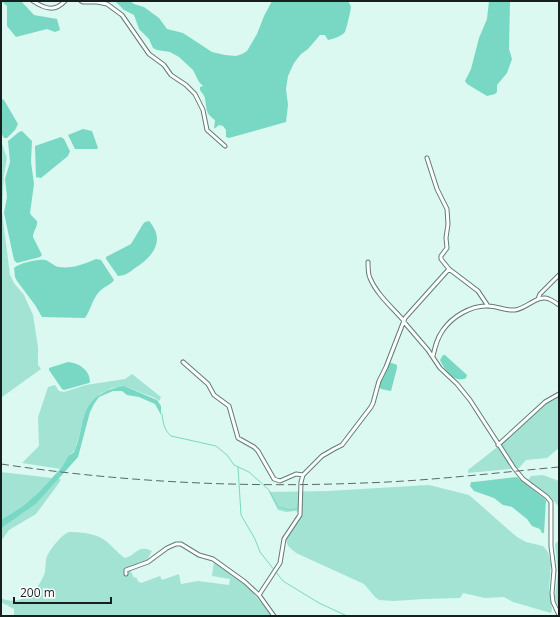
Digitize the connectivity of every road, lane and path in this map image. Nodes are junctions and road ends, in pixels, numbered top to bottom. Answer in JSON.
{"nodes":[{"id":1,"x":33,"y":1,"type":"edge"},
{"id":2,"x":66,"y":1,"type":"edge"},
{"id":3,"x":81,"y":1,"type":"edge"},
{"id":4,"x":225,"y":146,"type":"dead end"},
{"id":5,"x":427,"y":158,"type":"dead end"},
{"id":6,"x":368,"y":262,"type":"dead end"},
{"id":7,"x":449,"y":269,"type":"junction"},
{"id":8,"x":559,"y":275,"type":"edge"},
{"id":9,"x":538,"y":299,"type":"junction"},
{"id":10,"x":559,"y":305,"type":"edge"},
{"id":11,"x":488,"y":306,"type":"junction"},
{"id":12,"x":404,"y":322,"type":"junction"},
{"id":13,"x":433,"y":356,"type":"junction"},
{"id":14,"x":183,"y":362,"type":"dead end"},
{"id":15,"x":559,"y":394,"type":"edge"},
{"id":16,"x":498,"y":445,"type":"junction"},
{"id":17,"x":303,"y":475,"type":"junction"},
{"id":18,"x":126,"y":574,"type":"dead end"},
{"id":19,"x":259,"y":595,"type":"junction"},
{"id":20,"x":559,"y":615,"type":"edge"},
{"id":21,"x":274,"y":616,"type":"edge"}],
"edges":[{"from":1,"to":2,"type":"street"},
{"from":3,"to":4,"type":"street"},
{"from":5,"to":7,"type":"street"},
{"from":6,"to":12,"type":"street"},
{"from":7,"to":11,"type":"street"},
{"from":7,"to":12,"type":"street"},
{"from":8,"to":9,"type":"street"},
{"from":9,"to":10,"type":"street"},
{"from":9,"to":11,"type":"street"},
{"from":11,"to":13,"type":"street"},
{"from":12,"to":13,"type":"street"},
{"from":12,"to":17,"type":"street"},
{"from":13,"to":16,"type":"street"},
{"from":14,"to":17,"type":"street"},
{"from":15,"to":16,"type":"street"},
{"from":16,"to":20,"type":"street"},
{"from":17,"to":19,"type":"street"},
{"from":18,"to":19,"type":"street"},
{"from":19,"to":21,"type":"street"}]}
